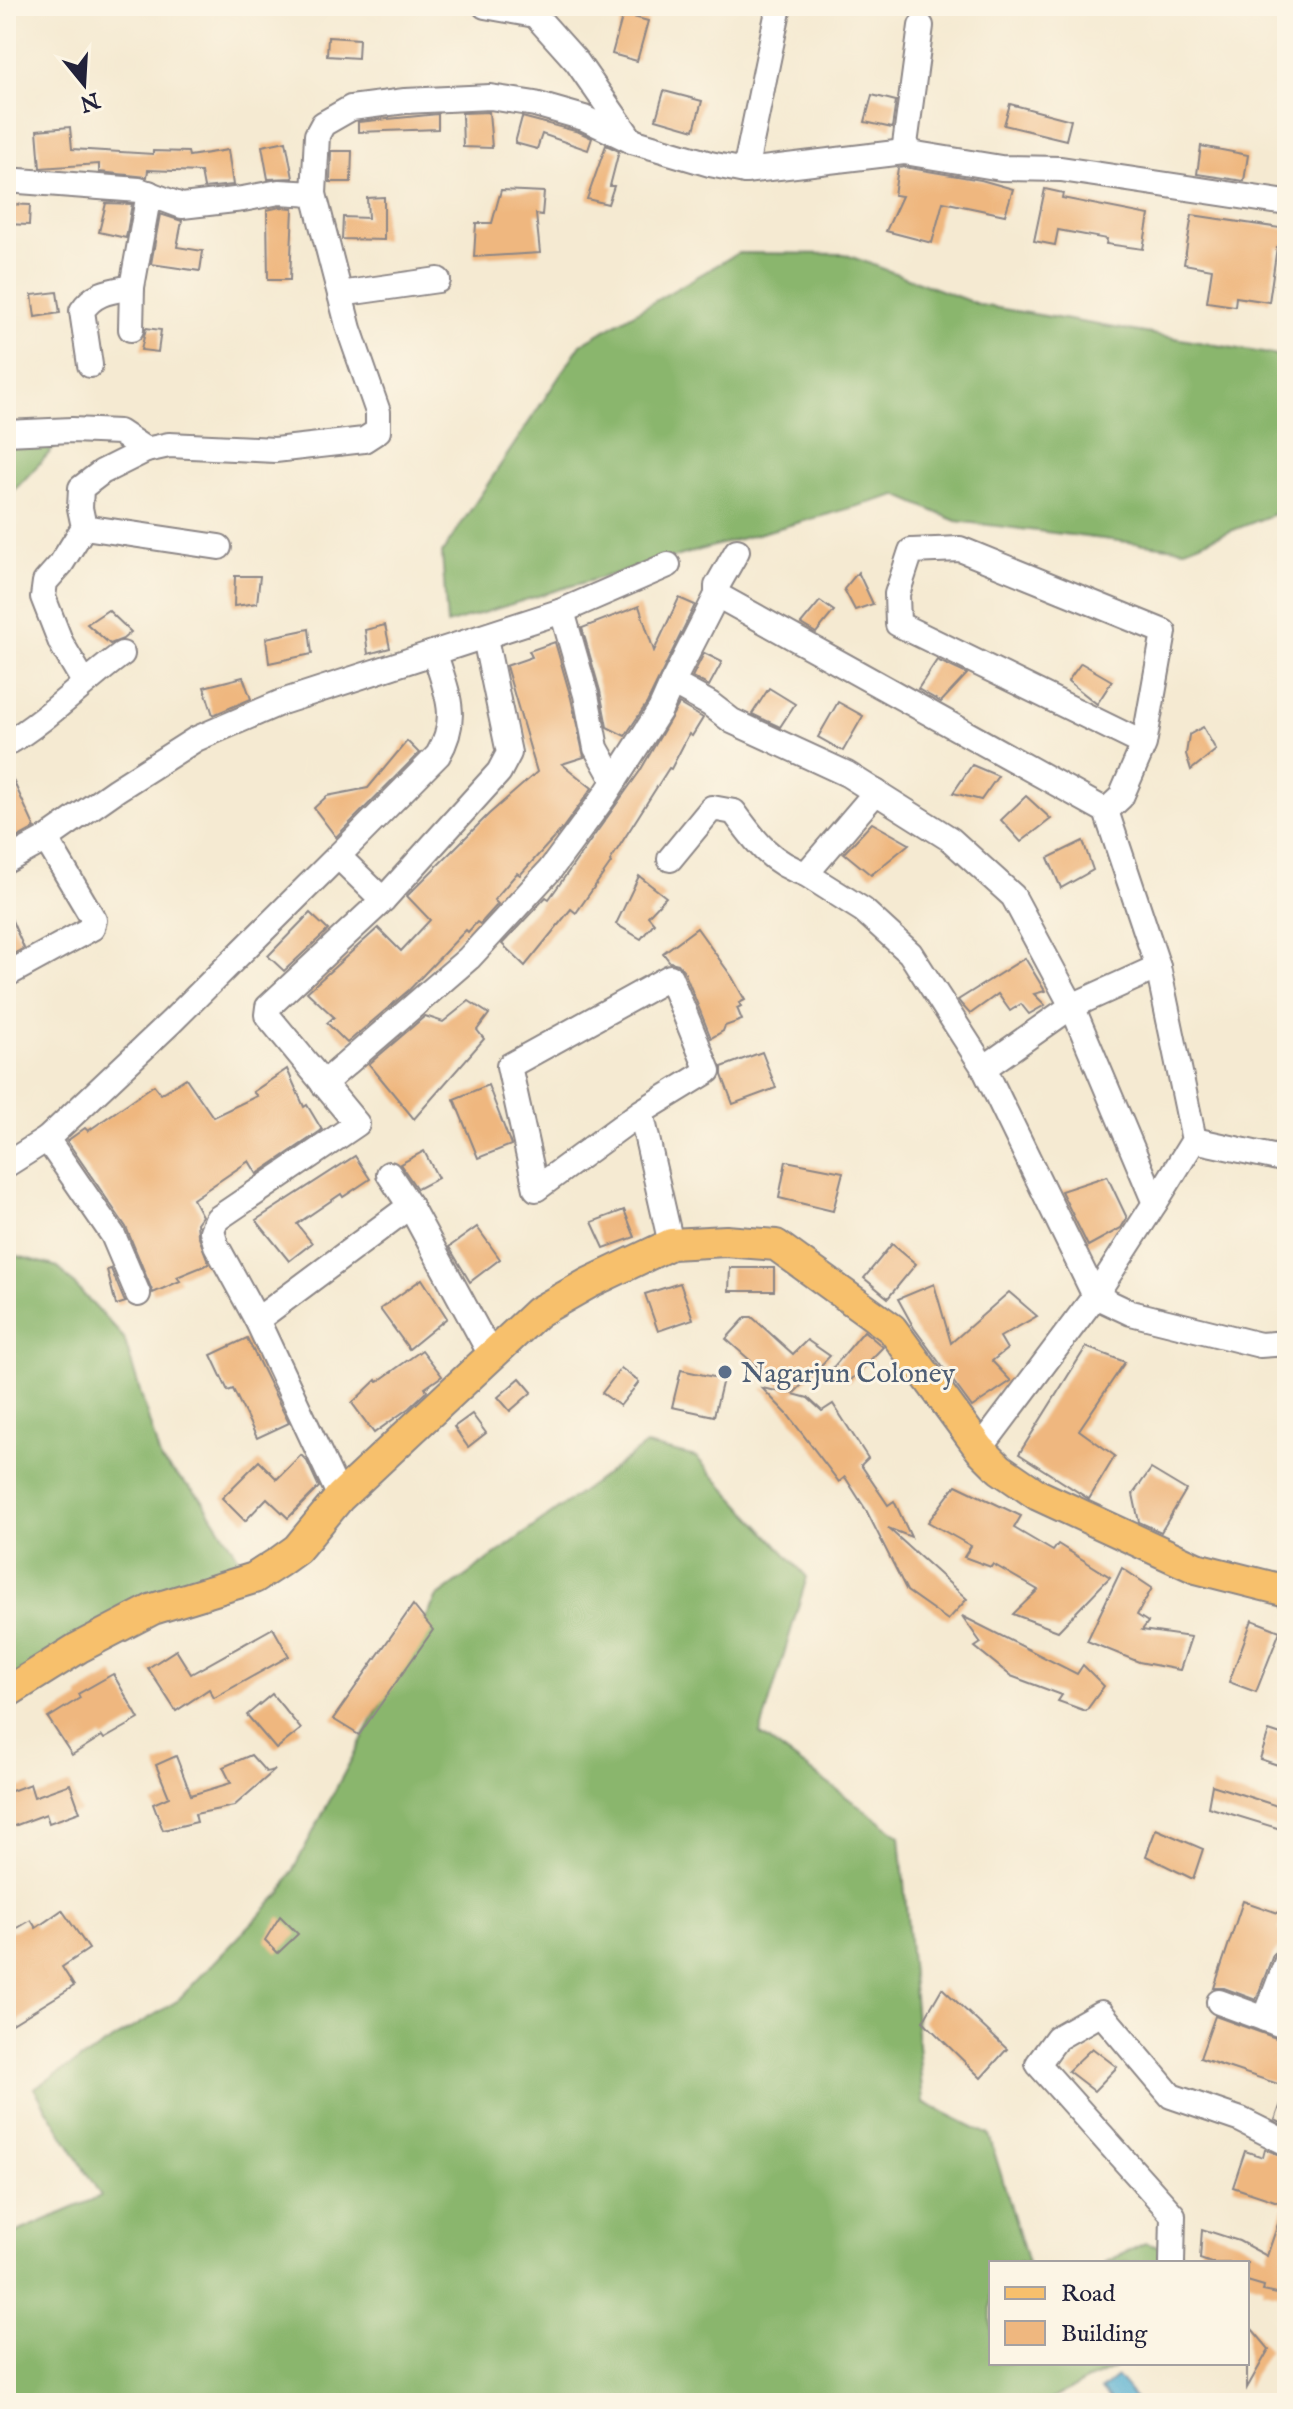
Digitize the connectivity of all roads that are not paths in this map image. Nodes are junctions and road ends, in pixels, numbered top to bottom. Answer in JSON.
{"nodes":[{"id":1,"x":485,"y":6,"type":"edge"},
{"id":2,"x":779,"y":6,"type":"edge"},
{"id":3,"x":542,"y":10,"type":"edge"},
{"id":4,"x":921,"y":26,"type":"dead end"},
{"id":5,"x":632,"y":141,"type":"junction"},
{"id":6,"x":904,"y":152,"type":"junction"},
{"id":7,"x":745,"y":171,"type":"junction"},
{"id":8,"x":6,"y":180,"type":"edge"},
{"id":9,"x":149,"y":193,"type":"junction"},
{"id":10,"x":314,"y":194,"type":"junction"},
{"id":11,"x":1287,"y":203,"type":"edge"},
{"id":12,"x":438,"y":280,"type":"dead end"},
{"id":13,"x":132,"y":287,"type":"junction"},
{"id":14,"x":340,"y":294,"type":"junction"},
{"id":15,"x":131,"y":329,"type":"dead end"},
{"id":16,"x":90,"y":365,"type":"dead end"},
{"id":17,"x":6,"y":433,"type":"edge"},
{"id":18,"x":146,"y":450,"type":"junction"},
{"id":19,"x":84,"y":527,"type":"junction"},
{"id":20,"x":219,"y":547,"type":"dead end"},
{"id":21,"x":737,"y":551,"type":"dead end"},
{"id":22,"x":668,"y":565,"type":"dead end"},
{"id":23,"x":717,"y":595,"type":"junction"},
{"id":24,"x":562,"y":611,"type":"junction"},
{"id":25,"x":485,"y":638,"type":"junction"},
{"id":26,"x":122,"y":654,"type":"dead end"},
{"id":27,"x":435,"y":654,"type":"junction"},
{"id":28,"x":84,"y":682,"type":"junction"},
{"id":29,"x":672,"y":683,"type":"junction"},
{"id":30,"x":6,"y":744,"type":"edge"},
{"id":31,"x":1144,"y":744,"type":"junction"},
{"id":32,"x":614,"y":780,"type":"junction"},
{"id":33,"x":876,"y":792,"type":"junction"},
{"id":34,"x":1106,"y":811,"type":"junction"},
{"id":35,"x":46,"y":839,"type":"junction"},
{"id":36,"x":338,"y":856,"type":"junction"},
{"id":37,"x":670,"y":859,"type":"dead end"},
{"id":38,"x":6,"y":861,"type":"edge"},
{"id":39,"x":806,"y":874,"type":"junction"},
{"id":40,"x":383,"y":900,"type":"junction"},
{"id":41,"x":1158,"y":967,"type":"junction"},
{"id":42,"x":6,"y":975,"type":"edge"},
{"id":43,"x":1072,"y":1006,"type":"junction"},
{"id":44,"x":984,"y":1068,"type":"junction"},
{"id":45,"x":323,"y":1084,"type":"junction"},
{"id":46,"x":641,"y":1112,"type":"junction"},
{"id":47,"x":47,"y":1139,"type":"junction"},
{"id":48,"x":1194,"y":1140,"type":"junction"},
{"id":49,"x":1287,"y":1160,"type":"edge"},
{"id":50,"x":6,"y":1165,"type":"edge"},
{"id":51,"x":389,"y":1174,"type":"dead end"},
{"id":52,"x":1155,"y":1203,"type":"junction"},
{"id":53,"x":410,"y":1206,"type":"junction"},
{"id":54,"x":671,"y":1244,"type":"junction"},
{"id":55,"x":138,"y":1294,"type":"dead end"},
{"id":56,"x":1095,"y":1296,"type":"junction"},
{"id":57,"x":257,"y":1320,"type":"junction"},
{"id":58,"x":1287,"y":1343,"type":"edge"},
{"id":59,"x":491,"y":1355,"type":"junction"},
{"id":60,"x":980,"y":1449,"type":"junction"},
{"id":61,"x":340,"y":1497,"type":"junction"},
{"id":62,"x":1287,"y":1591,"type":"edge"},
{"id":63,"x":6,"y":1693,"type":"edge"},
{"id":64,"x":1287,"y":1961,"type":"edge"},
{"id":65,"x":1219,"y":2002,"type":"dead end"},
{"id":66,"x":1276,"y":2023,"type":"edge"},
{"id":67,"x":1287,"y":2143,"type":"edge"},
{"id":68,"x":1172,"y":2261,"type":"edge"}],
"edges":[{"from":1,"to":3,"type":"street"},
{"from":2,"to":7,"type":"street"},
{"from":3,"to":5,"type":"street"},
{"from":4,"to":6,"type":"street"},
{"from":5,"to":7,"type":"street"},
{"from":5,"to":10,"type":"street"},
{"from":6,"to":7,"type":"street"},
{"from":6,"to":11,"type":"street"},
{"from":8,"to":9,"type":"street"},
{"from":9,"to":10,"type":"street"},
{"from":9,"to":13,"type":"street"},
{"from":10,"to":14,"type":"street"},
{"from":12,"to":14,"type":"street"},
{"from":13,"to":15,"type":"street"},
{"from":13,"to":16,"type":"street"},
{"from":14,"to":18,"type":"street"},
{"from":17,"to":18,"type":"street"},
{"from":18,"to":19,"type":"street"},
{"from":19,"to":20,"type":"street"},
{"from":19,"to":28,"type":"street"},
{"from":21,"to":23,"type":"street"},
{"from":22,"to":24,"type":"street"},
{"from":23,"to":29,"type":"street"},
{"from":23,"to":34,"type":"street"},
{"from":24,"to":25,"type":"street"},
{"from":24,"to":32,"type":"street"},
{"from":25,"to":27,"type":"street"},
{"from":25,"to":40,"type":"street"},
{"from":26,"to":28,"type":"street"},
{"from":27,"to":35,"type":"street"},
{"from":27,"to":36,"type":"street"},
{"from":28,"to":30,"type":"street"},
{"from":29,"to":32,"type":"street"},
{"from":29,"to":33,"type":"street"},
{"from":31,"to":31,"type":"street"},
{"from":31,"to":34,"type":"street"},
{"from":32,"to":45,"type":"street"},
{"from":33,"to":39,"type":"street"},
{"from":33,"to":43,"type":"street"},
{"from":34,"to":41,"type":"street"},
{"from":35,"to":38,"type":"street"},
{"from":35,"to":42,"type":"street"},
{"from":36,"to":40,"type":"street"},
{"from":36,"to":47,"type":"street"},
{"from":37,"to":39,"type":"street"},
{"from":39,"to":44,"type":"street"},
{"from":40,"to":45,"type":"street"},
{"from":41,"to":43,"type":"street"},
{"from":41,"to":48,"type":"street"},
{"from":43,"to":44,"type":"street"},
{"from":43,"to":52,"type":"street"},
{"from":44,"to":56,"type":"street"},
{"from":45,"to":57,"type":"street"},
{"from":46,"to":46,"type":"street"},
{"from":46,"to":54,"type":"street"},
{"from":47,"to":50,"type":"street"},
{"from":47,"to":55,"type":"street"},
{"from":48,"to":49,"type":"street"},
{"from":48,"to":52,"type":"street"},
{"from":51,"to":53,"type":"street"},
{"from":52,"to":56,"type":"street"},
{"from":53,"to":57,"type":"street"},
{"from":53,"to":59,"type":"street"},
{"from":54,"to":59,"type":"main road"},
{"from":54,"to":60,"type":"main road"},
{"from":56,"to":58,"type":"street"},
{"from":56,"to":60,"type":"street"},
{"from":57,"to":61,"type":"street"},
{"from":59,"to":61,"type":"main road"},
{"from":60,"to":62,"type":"main road"},
{"from":61,"to":63,"type":"main road"},
{"from":64,"to":66,"type":"street"},
{"from":65,"to":66,"type":"street"},
{"from":67,"to":68,"type":"street"}]}
